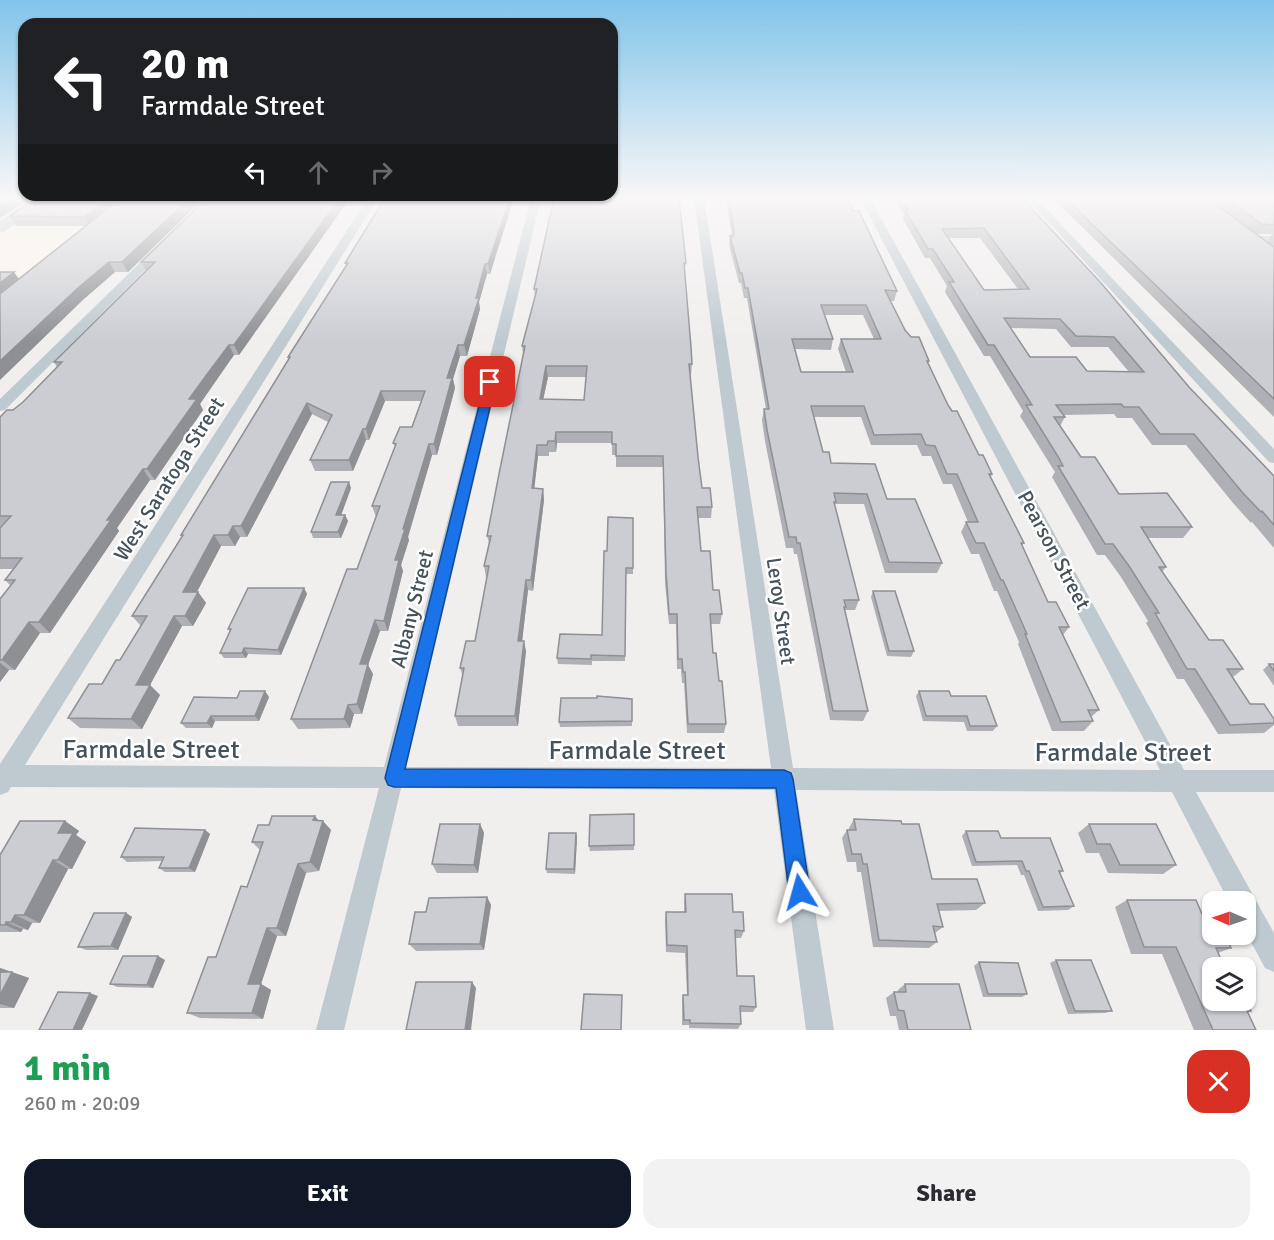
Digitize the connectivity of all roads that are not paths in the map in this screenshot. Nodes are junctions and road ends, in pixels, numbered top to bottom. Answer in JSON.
{"nodes":[{"id":1,"x":164,"y":246,"type":"edge"},
{"id":2,"x":342,"y":246,"type":"edge"},
{"id":3,"x":524,"y":246,"type":"edge"},
{"id":4,"x":706,"y":246,"type":"edge"},
{"id":5,"x":891,"y":246,"type":"edge"},
{"id":6,"x":1076,"y":246,"type":"edge"},
{"id":7,"x":1263,"y":246,"type":"edge"},
{"id":8,"x":1267,"y":249,"type":"edge"},
{"id":9,"x":0,"y":407,"type":"edge"},
{"id":10,"x":1274,"y":458,"type":"edge"},
{"id":11,"x":394,"y":778,"type":"junction"},
{"id":12,"x":2,"y":779,"type":"edge"},
{"id":13,"x":784,"y":779,"type":"junction"},
{"id":14,"x":1179,"y":782,"type":"junction"},
{"id":15,"x":1274,"y":782,"type":"edge"},
{"id":16,"x":1238,"y":891,"type":"edge"},
{"id":17,"x":1256,"y":925,"type":"edge"},
{"id":18,"x":1274,"y":959,"type":"edge"},
{"id":19,"x":330,"y":1030,"type":"edge"},
{"id":20,"x":819,"y":1030,"type":"edge"}],
"edges":[{"from":1,"to":9,"type":"street"},
{"from":2,"to":12,"type":"street","name":"West Saratoga Street"},
{"from":3,"to":11,"type":"street","name":"Albany Street"},
{"from":4,"to":13,"type":"street","name":"Leroy Street"},
{"from":5,"to":14,"type":"street","name":"Pearson Street"},
{"from":6,"to":10,"type":"street"},
{"from":7,"to":8,"type":"street"},
{"from":11,"to":12,"type":"street","name":"Farmdale Street"},
{"from":11,"to":13,"type":"street","name":"Farmdale Street"},
{"from":11,"to":19,"type":"street","name":"Albany Street"},
{"from":13,"to":14,"type":"street","name":"Farmdale Street"},
{"from":13,"to":20,"type":"street","name":"Leroy Street"},
{"from":14,"to":15,"type":"street","name":"Farmdale Street"},
{"from":14,"to":16,"type":"street","name":"Pearson Street"},
{"from":17,"to":18,"type":"street","name":"Pearson Street"}]}
